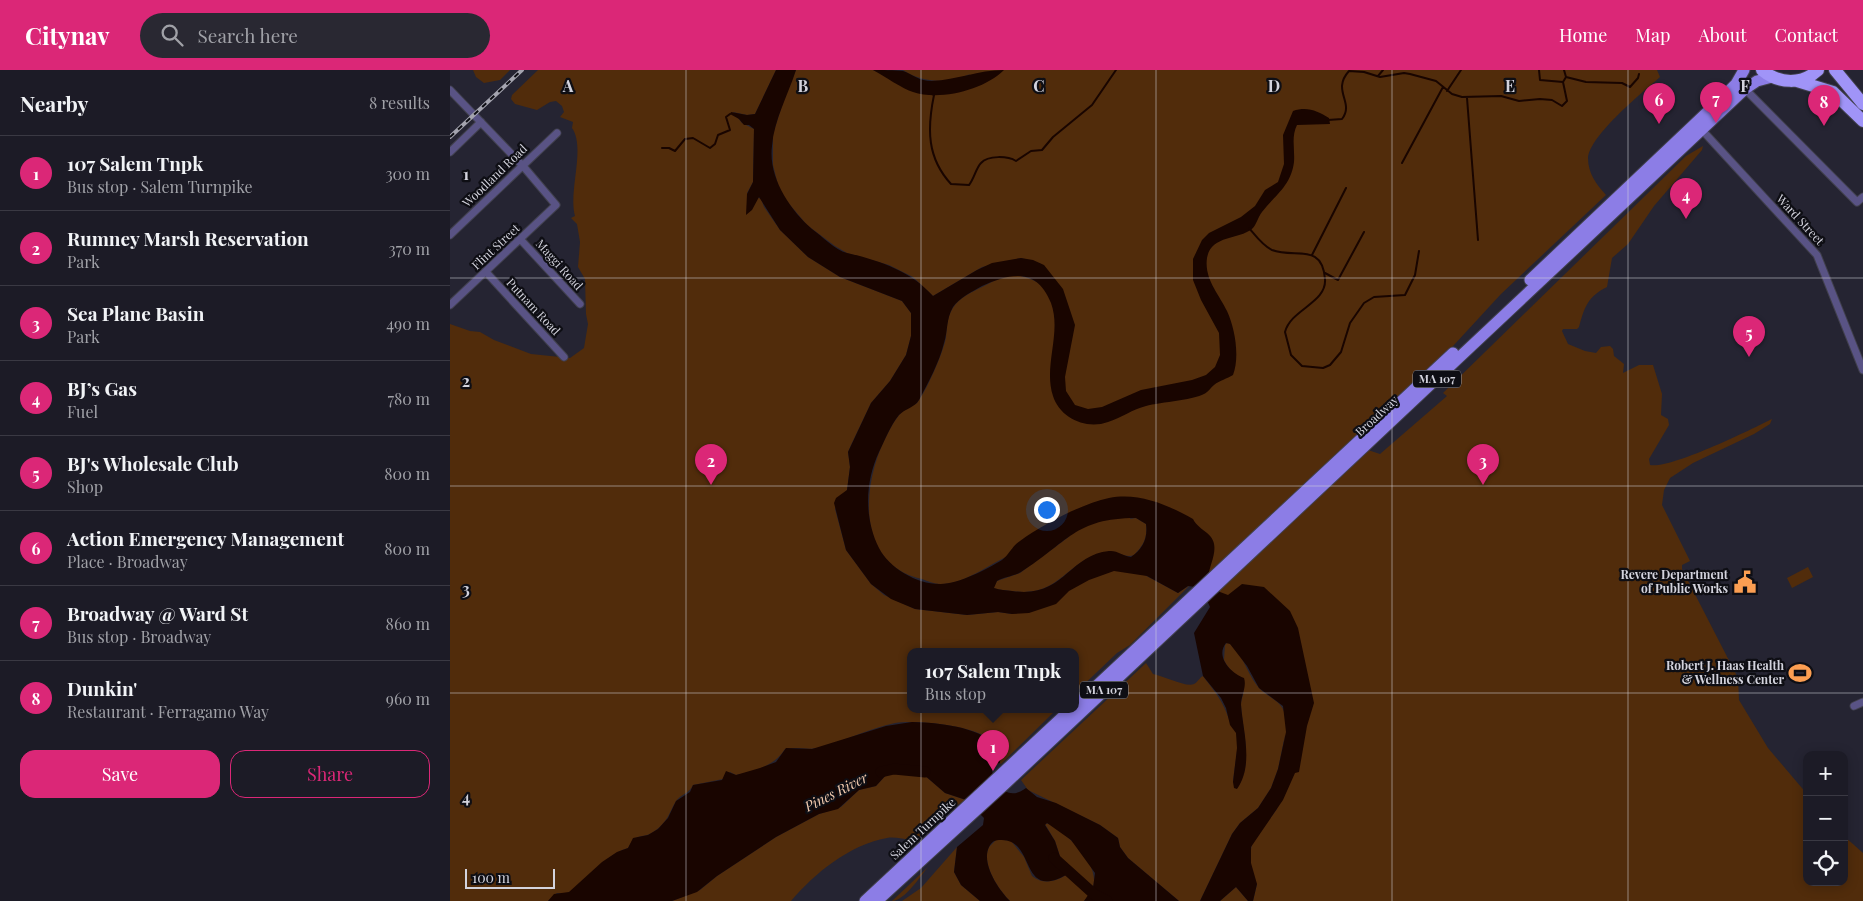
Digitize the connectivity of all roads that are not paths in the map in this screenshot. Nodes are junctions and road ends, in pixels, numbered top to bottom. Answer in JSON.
{"nodes":[{"id":1,"x":1744,"y":70,"type":"edge"},
{"id":2,"x":1818,"y":70,"type":"edge"},
{"id":3,"x":1835,"y":70,"type":"edge"},
{"id":4,"x":1767,"y":74,"type":"edge"},
{"id":5,"x":1798,"y":81,"type":"junction"},
{"id":6,"x":1745,"y":89,"type":"junction"},
{"id":7,"x":450,"y":90,"type":"edge"},
{"id":8,"x":1863,"y":104,"type":"edge"},
{"id":9,"x":1863,"y":121,"type":"edge"},
{"id":10,"x":481,"y":122,"type":"junction"},
{"id":11,"x":1702,"y":130,"type":"junction"},
{"id":12,"x":557,"y":133,"type":"dead end"},
{"id":13,"x":450,"y":152,"type":"edge"},
{"id":14,"x":523,"y":166,"type":"junction"},
{"id":15,"x":1863,"y":196,"type":"edge"},
{"id":16,"x":450,"y":235,"type":"edge"},
{"id":17,"x":521,"y":240,"type":"junction"},
{"id":18,"x":486,"y":272,"type":"junction"},
{"id":19,"x":580,"y":304,"type":"dead end"},
{"id":20,"x":450,"y":305,"type":"edge"},
{"id":21,"x":564,"y":357,"type":"dead end"},
{"id":22,"x":1863,"y":370,"type":"edge"},
{"id":23,"x":1215,"y":582,"type":"junction"},
{"id":24,"x":1201,"y":594,"type":"junction"},
{"id":25,"x":1079,"y":701,"type":"edge"},
{"id":26,"x":1863,"y":702,"type":"edge"},
{"id":27,"x":1854,"y":706,"type":"dead end"},
{"id":28,"x":1079,"y":708,"type":"edge"},
{"id":29,"x":1067,"y":713,"type":"edge"},
{"id":30,"x":1074,"y":713,"type":"edge"},
{"id":31,"x":1002,"y":780,"type":"junction"},
{"id":32,"x":972,"y":808,"type":"junction"},
{"id":33,"x":865,"y":901,"type":"edge"},
{"id":34,"x":877,"y":901,"type":"edge"}],
"edges":[{"from":1,"to":23,"type":"main road","name":"Broadway","number":"MA 107"},
{"from":2,"to":5,"type":"highway"},
{"from":3,"to":8,"type":"highway"},
{"from":4,"to":5,"type":"highway"},
{"from":4,"to":6,"type":"main road","name":"Broadway","number":"MA 107"},
{"from":5,"to":9,"type":"highway"},
{"from":6,"to":11,"type":"main road","name":"Broadway","number":"MA 107"},
{"from":6,"to":15,"type":"street"},
{"from":7,"to":10,"type":"street"},
{"from":10,"to":13,"type":"street"},
{"from":10,"to":14,"type":"street"},
{"from":11,"to":22,"type":"street","name":"Ward Street"},
{"from":11,"to":23,"type":"main road","name":"Broadway","number":"MA 107"},
{"from":12,"to":14,"type":"street","name":"Woodland Road"},
{"from":14,"to":16,"type":"street","name":"Woodland Road"},
{"from":14,"to":17,"type":"street","name":"Flint Street"},
{"from":17,"to":18,"type":"street","name":"Flint Street"},
{"from":17,"to":19,"type":"street","name":"Maggi Road"},
{"from":18,"to":20,"type":"street","name":"Flint Street"},
{"from":18,"to":21,"type":"street","name":"Putnam Road"},
{"from":23,"to":24,"type":"main road","name":"Broadway","number":"MA 107"},
{"from":24,"to":25,"type":"main road","name":"Broadway","number":"MA 107"},
{"from":24,"to":28,"type":"main road","name":"Broadway","number":"MA 107"},
{"from":26,"to":27,"type":"street"},
{"from":29,"to":31,"type":"main road","number":"MA 107"},
{"from":30,"to":31,"type":"main road","name":"Broadway","number":"MA 107"},
{"from":31,"to":32,"type":"main road","name":"Salem Turnpike","number":"MA 107"},
{"from":32,"to":33,"type":"main road","name":"Salem Turnpike","number":"MA 107"},
{"from":32,"to":34,"type":"main road","name":"Salem Turnpike","number":"MA 107"}]}
